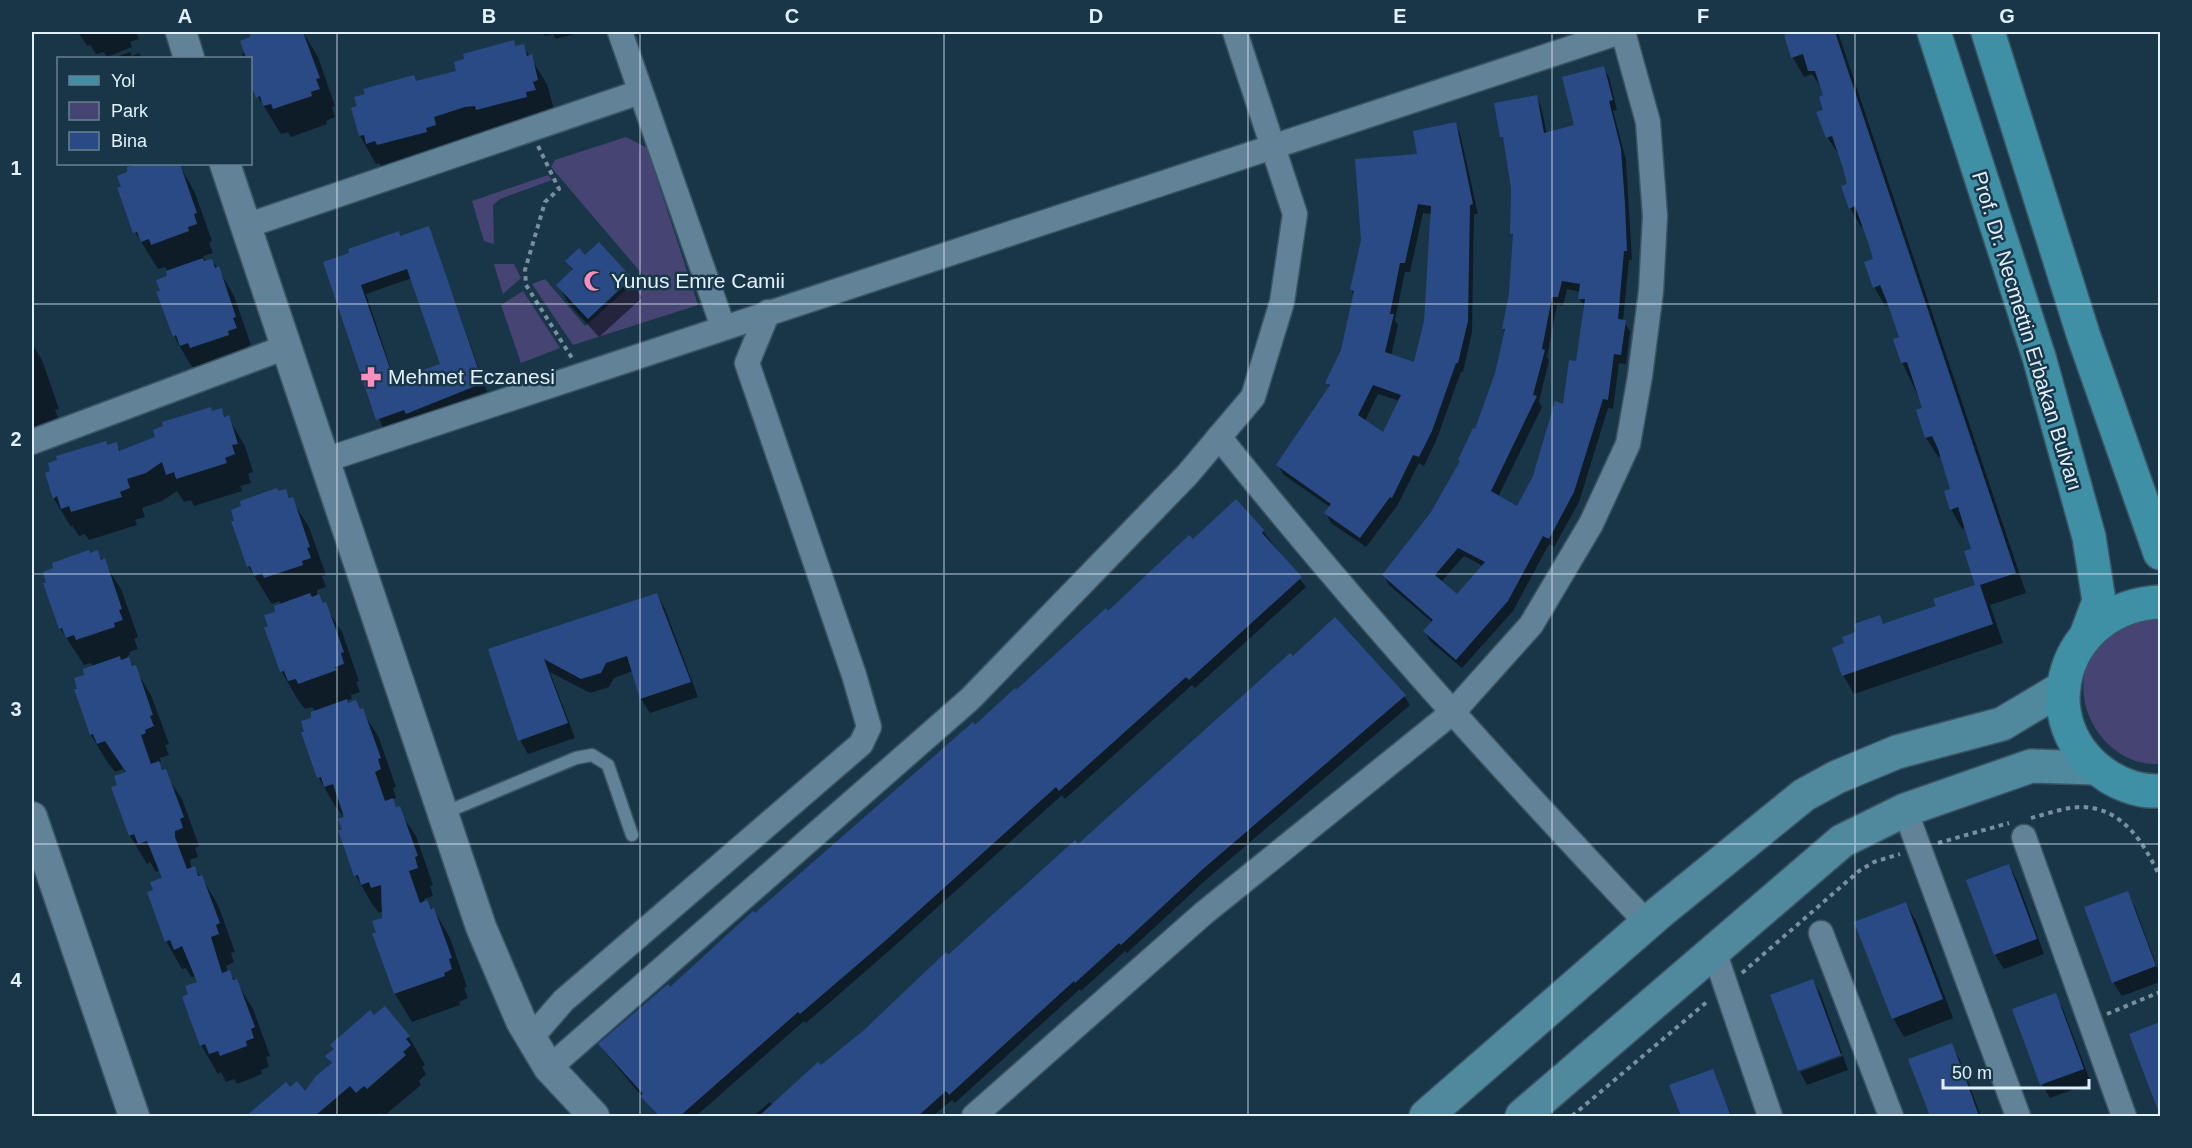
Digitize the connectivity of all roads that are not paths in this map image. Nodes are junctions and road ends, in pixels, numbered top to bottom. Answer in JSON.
{"nodes":[{"id":1,"x":181,"y":32,"type":"edge"},
{"id":2,"x":620,"y":32,"type":"edge"},
{"id":3,"x":1235,"y":32,"type":"edge"},
{"id":4,"x":1622,"y":32,"type":"edge"},
{"id":5,"x":1934,"y":32,"type":"edge"},
{"id":6,"x":1988,"y":32,"type":"edge"},
{"id":7,"x":189,"y":57,"type":"edge"},
{"id":8,"x":640,"y":92,"type":"junction"},
{"id":9,"x":1274,"y":145,"type":"junction"},
{"id":10,"x":225,"y":165,"type":"edge"},
{"id":11,"x":246,"y":226,"type":"junction"},
{"id":12,"x":768,"y":312,"type":"junction"},
{"id":13,"x":723,"y":327,"type":"junction"},
{"id":14,"x":286,"y":347,"type":"junction"},
{"id":15,"x":1219,"y":437,"type":"junction"},
{"id":16,"x":32,"y":442,"type":"edge"},
{"id":17,"x":325,"y":460,"type":"junction"},
{"id":18,"x":2160,"y":554,"type":"edge"},
{"id":19,"x":2160,"y":602,"type":"edge"},
{"id":20,"x":2087,"y":633,"type":"junction"},
{"id":21,"x":2064,"y":687,"type":"junction"},
{"id":22,"x":1453,"y":712,"type":"junction"},
{"id":23,"x":2096,"y":768,"type":"junction"},
{"id":24,"x":2157,"y":800,"type":"edge"},
{"id":25,"x":1905,"y":810,"type":"junction"},
{"id":26,"x":443,"y":813,"type":"junction"},
{"id":27,"x":32,"y":817,"type":"edge"},
{"id":28,"x":2020,"y":826,"type":"road end"},
{"id":29,"x":632,"y":835,"type":"dead end"},
{"id":30,"x":1647,"y":923,"type":"junction"},
{"id":31,"x":1821,"y":933,"type":"dead end"},
{"id":32,"x":1714,"y":951,"type":"junction"},
{"id":33,"x":531,"y":1038,"type":"junction"},
{"id":34,"x":549,"y":1068,"type":"junction"},
{"id":35,"x":134,"y":1116,"type":"edge"},
{"id":36,"x":594,"y":1116,"type":"edge"},
{"id":37,"x":974,"y":1116,"type":"edge"},
{"id":38,"x":1426,"y":1116,"type":"edge"},
{"id":39,"x":1522,"y":1116,"type":"edge"},
{"id":40,"x":1770,"y":1116,"type":"edge"},
{"id":41,"x":1891,"y":1116,"type":"edge"},
{"id":42,"x":2018,"y":1116,"type":"edge"},
{"id":43,"x":2124,"y":1116,"type":"edge"}],
"edges":[{"from":1,"to":7,"type":"street"},
{"from":2,"to":8,"type":"street"},
{"from":3,"to":9,"type":"street"},
{"from":4,"to":9,"type":"street"},
{"from":4,"to":22,"type":"street"},
{"from":5,"to":20,"type":"main road","name":"Prof. Dr. Necmettin Erbakan Bulvarı"},
{"from":6,"to":18,"type":"main road"},
{"from":8,"to":11,"type":"street"},
{"from":8,"to":13,"type":"street"},
{"from":9,"to":12,"type":"street"},
{"from":9,"to":15,"type":"street"},
{"from":10,"to":11,"type":"street"},
{"from":11,"to":14,"type":"street"},
{"from":12,"to":13,"type":"street"},
{"from":12,"to":33,"type":"street"},
{"from":13,"to":17,"type":"street"},
{"from":14,"to":16,"type":"street"},
{"from":14,"to":17,"type":"street"},
{"from":15,"to":22,"type":"street"},
{"from":15,"to":34,"type":"street"},
{"from":17,"to":26,"type":"street"},
{"from":19,"to":20,"type":"main road"},
{"from":20,"to":21,"type":"main road"},
{"from":21,"to":23,"type":"main road"},
{"from":21,"to":30,"type":"main road"},
{"from":22,"to":30,"type":"street"},
{"from":22,"to":37,"type":"street"},
{"from":23,"to":24,"type":"main road"},
{"from":23,"to":25,"type":"main road"},
{"from":25,"to":32,"type":"main road"},
{"from":25,"to":42,"type":"street"},
{"from":26,"to":29,"type":"lane"},
{"from":26,"to":33,"type":"street"},
{"from":27,"to":35,"type":"street"},
{"from":28,"to":43,"type":"street"},
{"from":30,"to":38,"type":"main road"},
{"from":31,"to":41,"type":"street"},
{"from":32,"to":39,"type":"main road"},
{"from":32,"to":40,"type":"street"},
{"from":33,"to":34,"type":"street"},
{"from":34,"to":36,"type":"street"}]}
